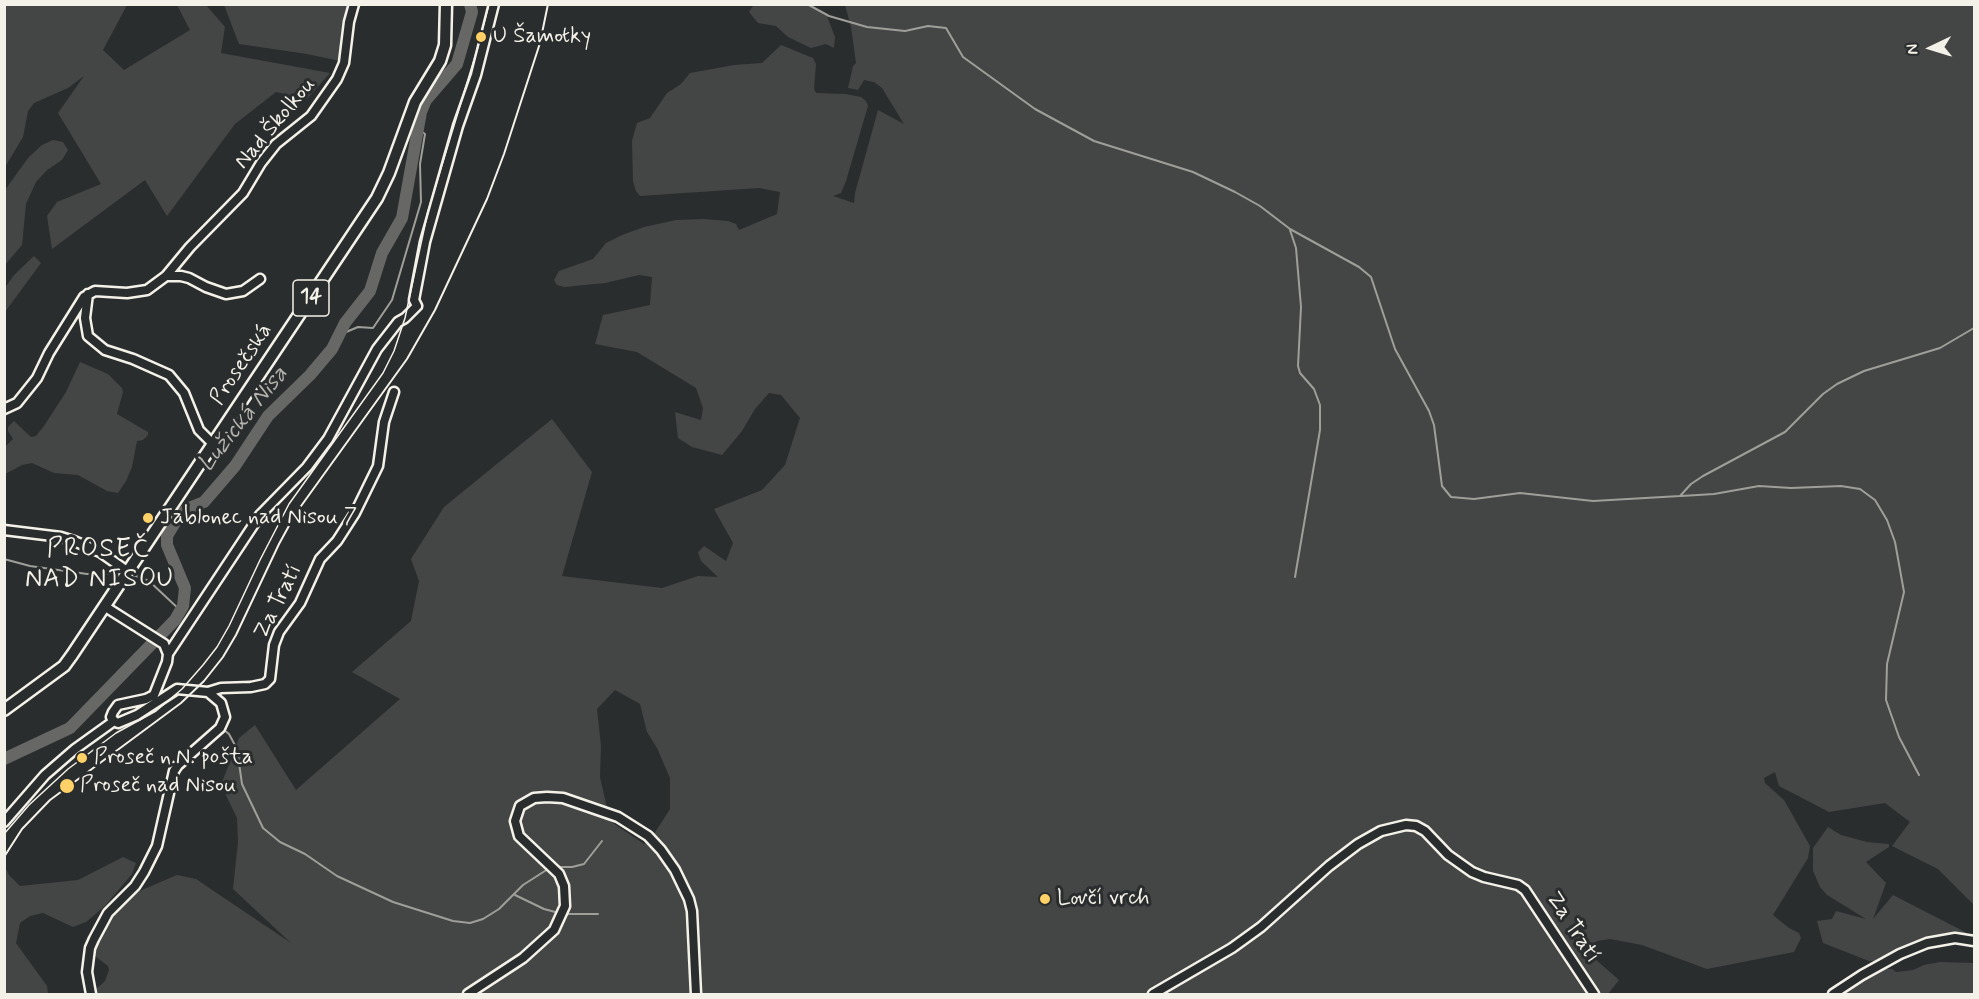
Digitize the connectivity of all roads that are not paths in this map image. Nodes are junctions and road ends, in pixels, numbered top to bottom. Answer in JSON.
{"nodes":[{"id":1,"x":354,"y":4,"type":"edge"},
{"id":2,"x":446,"y":4,"type":"edge"},
{"id":3,"x":494,"y":4,"type":"edge"},
{"id":4,"x":166,"y":276,"type":"junction"},
{"id":5,"x":260,"y":279,"type":"dead end"},
{"id":6,"x":88,"y":293,"type":"junction"},
{"id":7,"x":394,"y":392,"type":"dead end"},
{"id":8,"x":4,"y":409,"type":"edge"},
{"id":9,"x":212,"y":443,"type":"junction"},
{"id":10,"x":4,"y":530,"type":"edge"},
{"id":11,"x":127,"y":571,"type":"junction"},
{"id":12,"x":104,"y":606,"type":"junction"},
{"id":13,"x":168,"y":654,"type":"junction"},
{"id":14,"x":208,"y":692,"type":"junction"},
{"id":15,"x":4,"y":710,"type":"edge"},
{"id":16,"x":114,"y":721,"type":"junction"},
{"id":17,"x":4,"y":822,"type":"edge"},
{"id":18,"x":1974,"y":941,"type":"edge"},
{"id":19,"x":91,"y":994,"type":"edge"},
{"id":20,"x":468,"y":994,"type":"edge"},
{"id":21,"x":696,"y":994,"type":"edge"},
{"id":22,"x":1153,"y":994,"type":"edge"},
{"id":23,"x":1594,"y":994,"type":"edge"},
{"id":24,"x":1833,"y":994,"type":"edge"}],
"edges":[{"from":1,"to":4,"type":"street","name":"Nad Školkou"},
{"from":2,"to":9,"type":"main road","name":"Prosečská","number":"14"},
{"from":3,"to":13,"type":"street"},
{"from":4,"to":5,"type":"street"},
{"from":4,"to":6,"type":"street","name":"Nad Školkou"},
{"from":6,"to":8,"type":"street"},
{"from":6,"to":9,"type":"street"},
{"from":7,"to":14,"type":"street","name":"Za Tratí"},
{"from":9,"to":11,"type":"main road","name":"Prosečská","number":"14"},
{"from":10,"to":11,"type":"street"},
{"from":11,"to":12,"type":"main road","name":"Prosečská","number":"14"},
{"from":12,"to":13,"type":"street"},
{"from":12,"to":15,"type":"main road","name":"Prosečská","number":"14"},
{"from":13,"to":16,"type":"street"},
{"from":14,"to":16,"type":"street"},
{"from":14,"to":19,"type":"street"},
{"from":16,"to":17,"type":"street"},
{"from":18,"to":24,"type":"street"},
{"from":20,"to":21,"type":"street"},
{"from":22,"to":23,"type":"street","name":"Za Tratí"}]}
